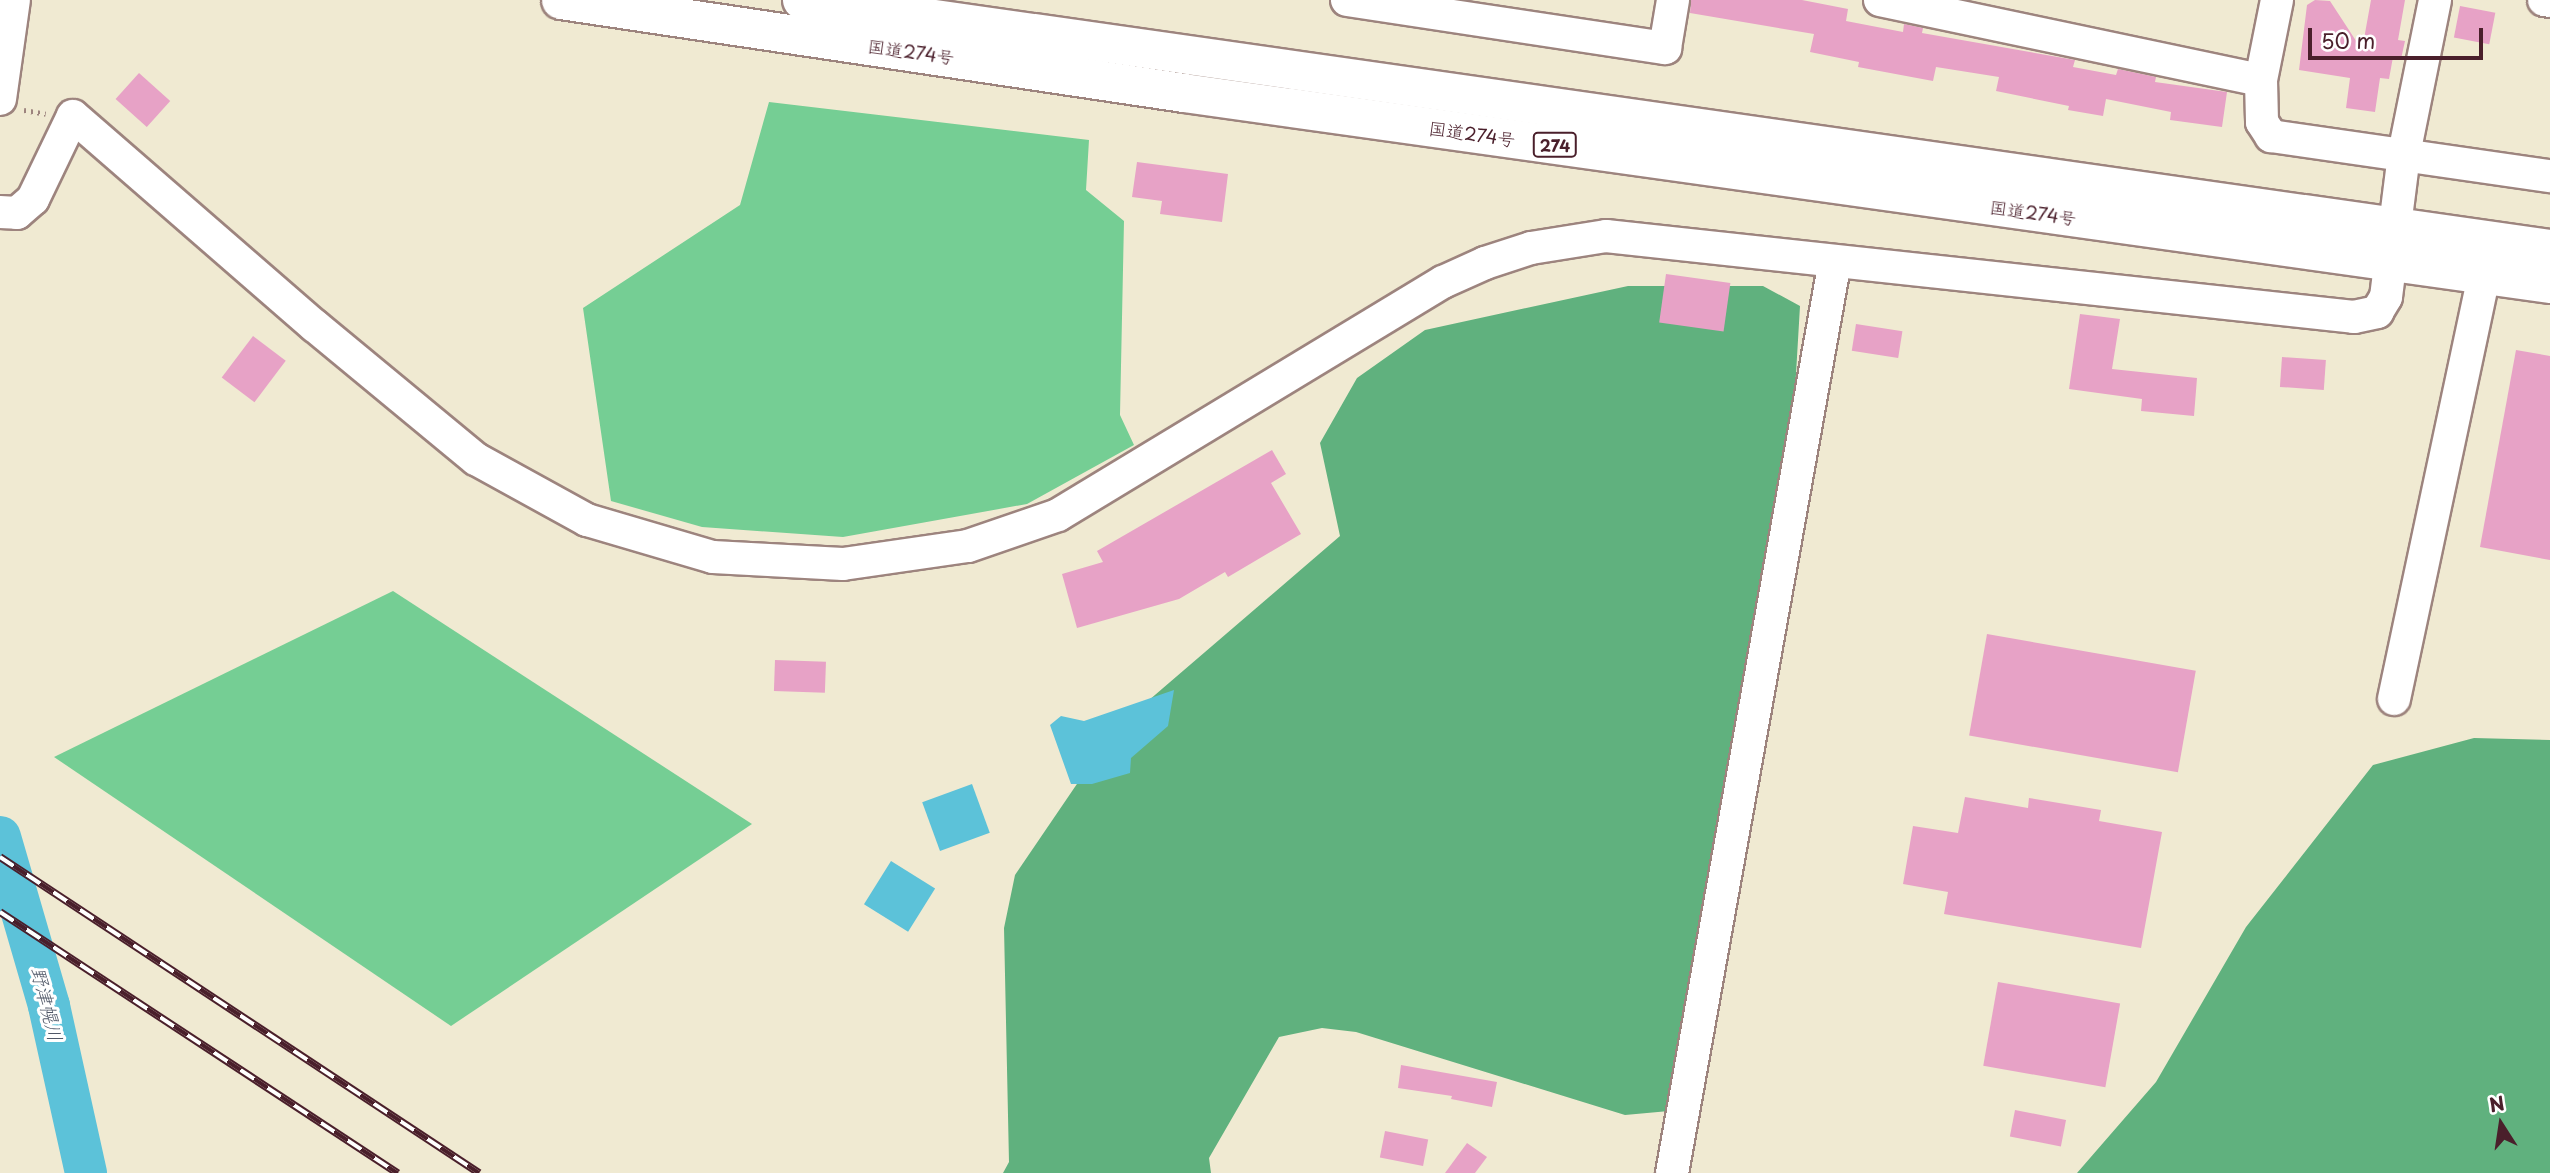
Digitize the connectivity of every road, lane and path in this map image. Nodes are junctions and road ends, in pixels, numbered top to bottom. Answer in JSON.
{"nodes":[{"id":1,"x":14,"y":0,"type":"edge"},
{"id":2,"x":561,"y":0,"type":"edge"},
{"id":3,"x":802,"y":0,"type":"edge"},
{"id":4,"x":1347,"y":0,"type":"edge"},
{"id":5,"x":1674,"y":0,"type":"edge"},
{"id":6,"x":1880,"y":0,"type":"edge"},
{"id":7,"x":2277,"y":0,"type":"edge"},
{"id":8,"x":2435,"y":0,"type":"edge"},
{"id":9,"x":2544,"y":0,"type":"edge"},
{"id":10,"x":2550,"y":1,"type":"edge"},
{"id":11,"x":2261,"y":80,"type":"junction"},
{"id":12,"x":6,"y":103,"type":"edge"},
{"id":13,"x":71,"y":121,"type":"junction"},
{"id":14,"x":2404,"y":154,"type":"junction"},
{"id":15,"x":2550,"y":176,"type":"edge"},
{"id":16,"x":0,"y":212,"type":"edge"},
{"id":17,"x":2393,"y":225,"type":"junction"},
{"id":18,"x":2550,"y":249,"type":"edge"},
{"id":19,"x":1835,"y":261,"type":"junction"},
{"id":20,"x":2389,"y":263,"type":"junction"},
{"id":21,"x":2484,"y":276,"type":"junction"},
{"id":22,"x":2550,"y":284,"type":"edge"},
{"id":23,"x":2393,"y":699,"type":"dead end"},
{"id":24,"x":1672,"y":1173,"type":"edge"}],
"edges":[{"from":1,"to":12,"type":"street"},
{"from":2,"to":20,"type":"highway","name":"国道274号","number":"274"},
{"from":3,"to":17,"type":"highway","name":"国道274号","number":"274"},
{"from":4,"to":5,"type":"street"},
{"from":6,"to":11,"type":"street"},
{"from":7,"to":11,"type":"street"},
{"from":8,"to":14,"type":"street"},
{"from":9,"to":10,"type":"street"},
{"from":11,"to":14,"type":"street"},
{"from":12,"to":13,"type":"path"},
{"from":13,"to":16,"type":"street"},
{"from":13,"to":19,"type":"street"},
{"from":14,"to":15,"type":"street"},
{"from":14,"to":17,"type":"street"},
{"from":17,"to":18,"type":"highway","name":"国道274号","number":"274"},
{"from":17,"to":20,"type":"street"},
{"from":19,"to":20,"type":"street"},
{"from":19,"to":24,"type":"street"},
{"from":20,"to":21,"type":"highway","name":"国道274号","number":"274"},
{"from":21,"to":22,"type":"highway","name":"国道274号","number":"274"},
{"from":21,"to":23,"type":"street"}]}
